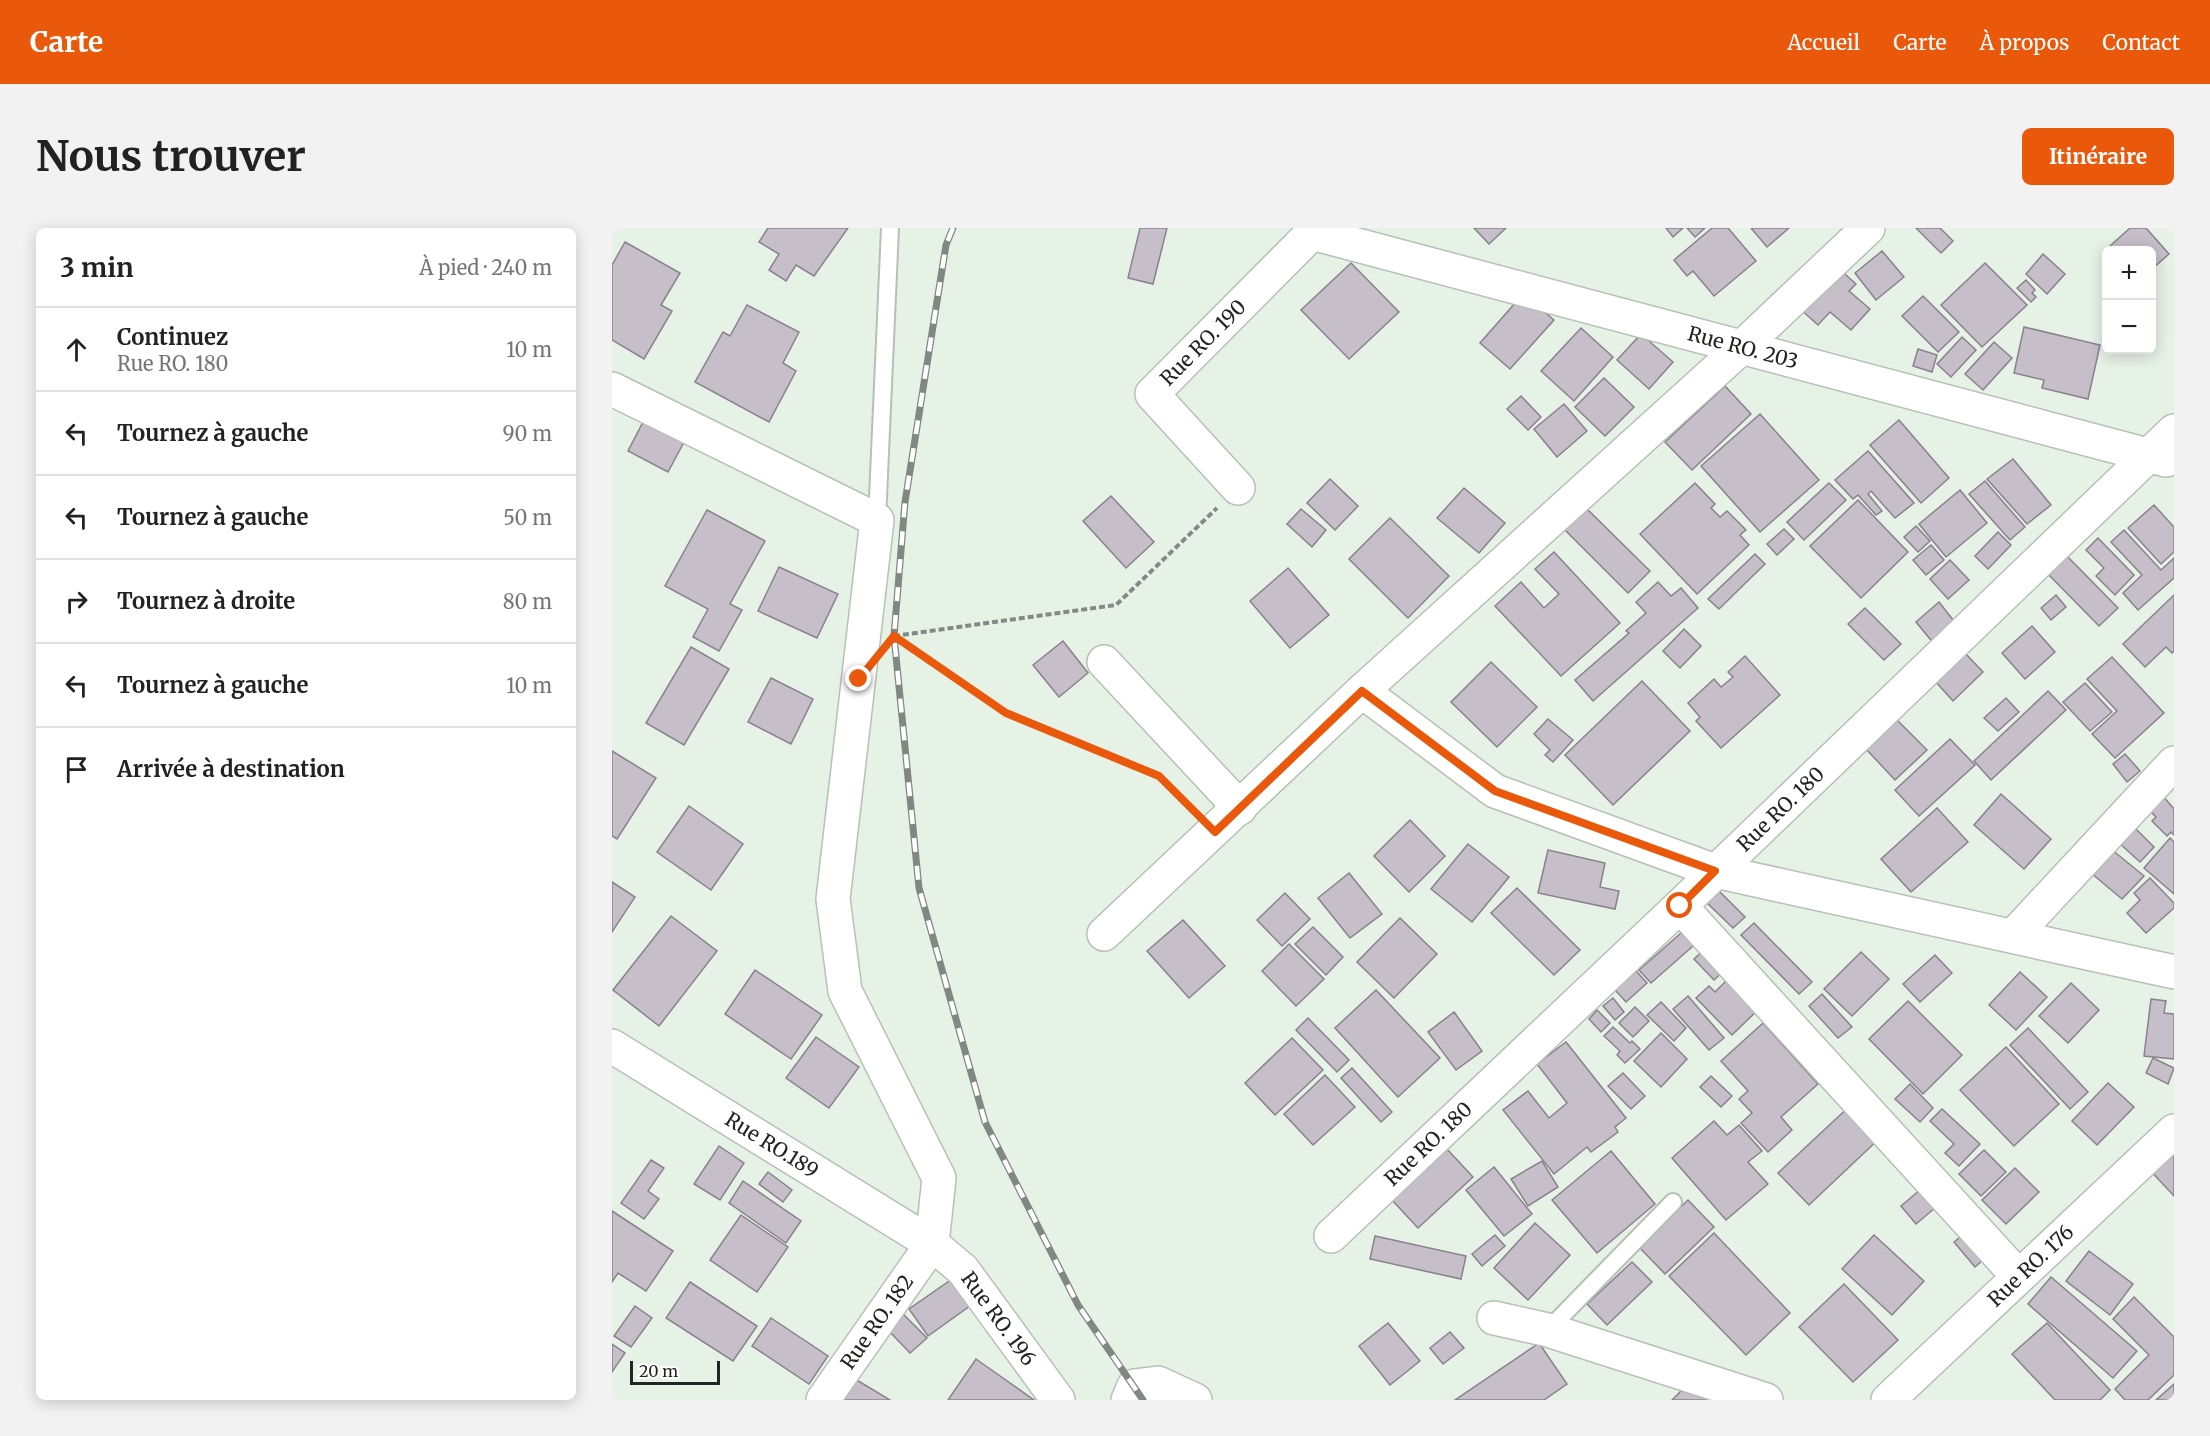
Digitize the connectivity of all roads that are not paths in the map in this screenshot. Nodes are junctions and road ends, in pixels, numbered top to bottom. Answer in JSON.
{"nodes":[{"id":1,"x":890,"y":228,"type":"edge"},
{"id":2,"x":1868,"y":228,"type":"edge"},
{"id":3,"x":1314,"y":230,"type":"edge"},
{"id":4,"x":1742,"y":347,"type":"junction"},
{"id":5,"x":612,"y":389,"type":"edge"},
{"id":6,"x":2174,"y":431,"type":"edge"},
{"id":7,"x":2161,"y":459,"type":"edge"},
{"id":8,"x":1238,"y":488,"type":"road end"},
{"id":9,"x":877,"y":520,"type":"junction"},
{"id":10,"x":1104,"y":662,"type":"dead end"},
{"id":11,"x":1362,"y":691,"type":"junction"},
{"id":12,"x":2174,"y":763,"type":"edge"},
{"id":13,"x":1240,"y":808,"type":"junction"},
{"id":14,"x":1715,"y":871,"type":"junction"},
{"id":15,"x":1680,"y":906,"type":"junction"},
{"id":16,"x":1104,"y":934,"type":"dead end"},
{"id":17,"x":2014,"y":936,"type":"junction"},
{"id":18,"x":2174,"y":972,"type":"edge"},
{"id":19,"x":612,"y":1047,"type":"edge"},
{"id":20,"x":2174,"y":1131,"type":"edge"},
{"id":21,"x":1673,"y":1202,"type":"dead end"},
{"id":22,"x":1331,"y":1236,"type":"dead end"},
{"id":23,"x":932,"y":1244,"type":"junction"},
{"id":24,"x":2018,"y":1276,"type":"junction"},
{"id":25,"x":1494,"y":1318,"type":"dead end"},
{"id":26,"x":1548,"y":1330,"type":"junction"},
{"id":27,"x":823,"y":1400,"type":"edge"},
{"id":28,"x":1058,"y":1400,"type":"edge"},
{"id":29,"x":1128,"y":1400,"type":"edge"},
{"id":30,"x":1195,"y":1400,"type":"edge"},
{"id":31,"x":1766,"y":1400,"type":"edge"},
{"id":32,"x":1888,"y":1400,"type":"edge"}],
"edges":[{"from":1,"to":9,"type":"lane"},
{"from":2,"to":4,"type":"street"},
{"from":3,"to":4,"type":"street","name":"Rue RO. 203"},
{"from":3,"to":8,"type":"street","name":"Rue RO. 190"},
{"from":4,"to":7,"type":"street","name":"Rue RO. 203"},
{"from":4,"to":11,"type":"street"},
{"from":5,"to":9,"type":"street"},
{"from":6,"to":7,"type":"street","name":"Rue RO. 180"},
{"from":7,"to":14,"type":"street","name":"Rue RO. 180"},
{"from":9,"to":23,"type":"street"},
{"from":10,"to":13,"type":"street"},
{"from":11,"to":13,"type":"street"},
{"from":11,"to":14,"type":"street"},
{"from":12,"to":17,"type":"street"},
{"from":13,"to":16,"type":"street"},
{"from":14,"to":15,"type":"street","name":"Rue RO. 180"},
{"from":14,"to":17,"type":"street"},
{"from":15,"to":22,"type":"street","name":"Rue RO. 180"},
{"from":15,"to":24,"type":"street"},
{"from":17,"to":18,"type":"street"},
{"from":19,"to":23,"type":"street","name":"Rue RO.189"},
{"from":20,"to":24,"type":"street","name":"Rue RO. 176"},
{"from":21,"to":26,"type":"lane"},
{"from":23,"to":27,"type":"street","name":"Rue RO. 182"},
{"from":23,"to":28,"type":"street","name":"Rue RO. 196"},
{"from":24,"to":32,"type":"street","name":"Rue RO. 176"},
{"from":25,"to":26,"type":"street"},
{"from":26,"to":31,"type":"street"},
{"from":29,"to":30,"type":"street"}]}
